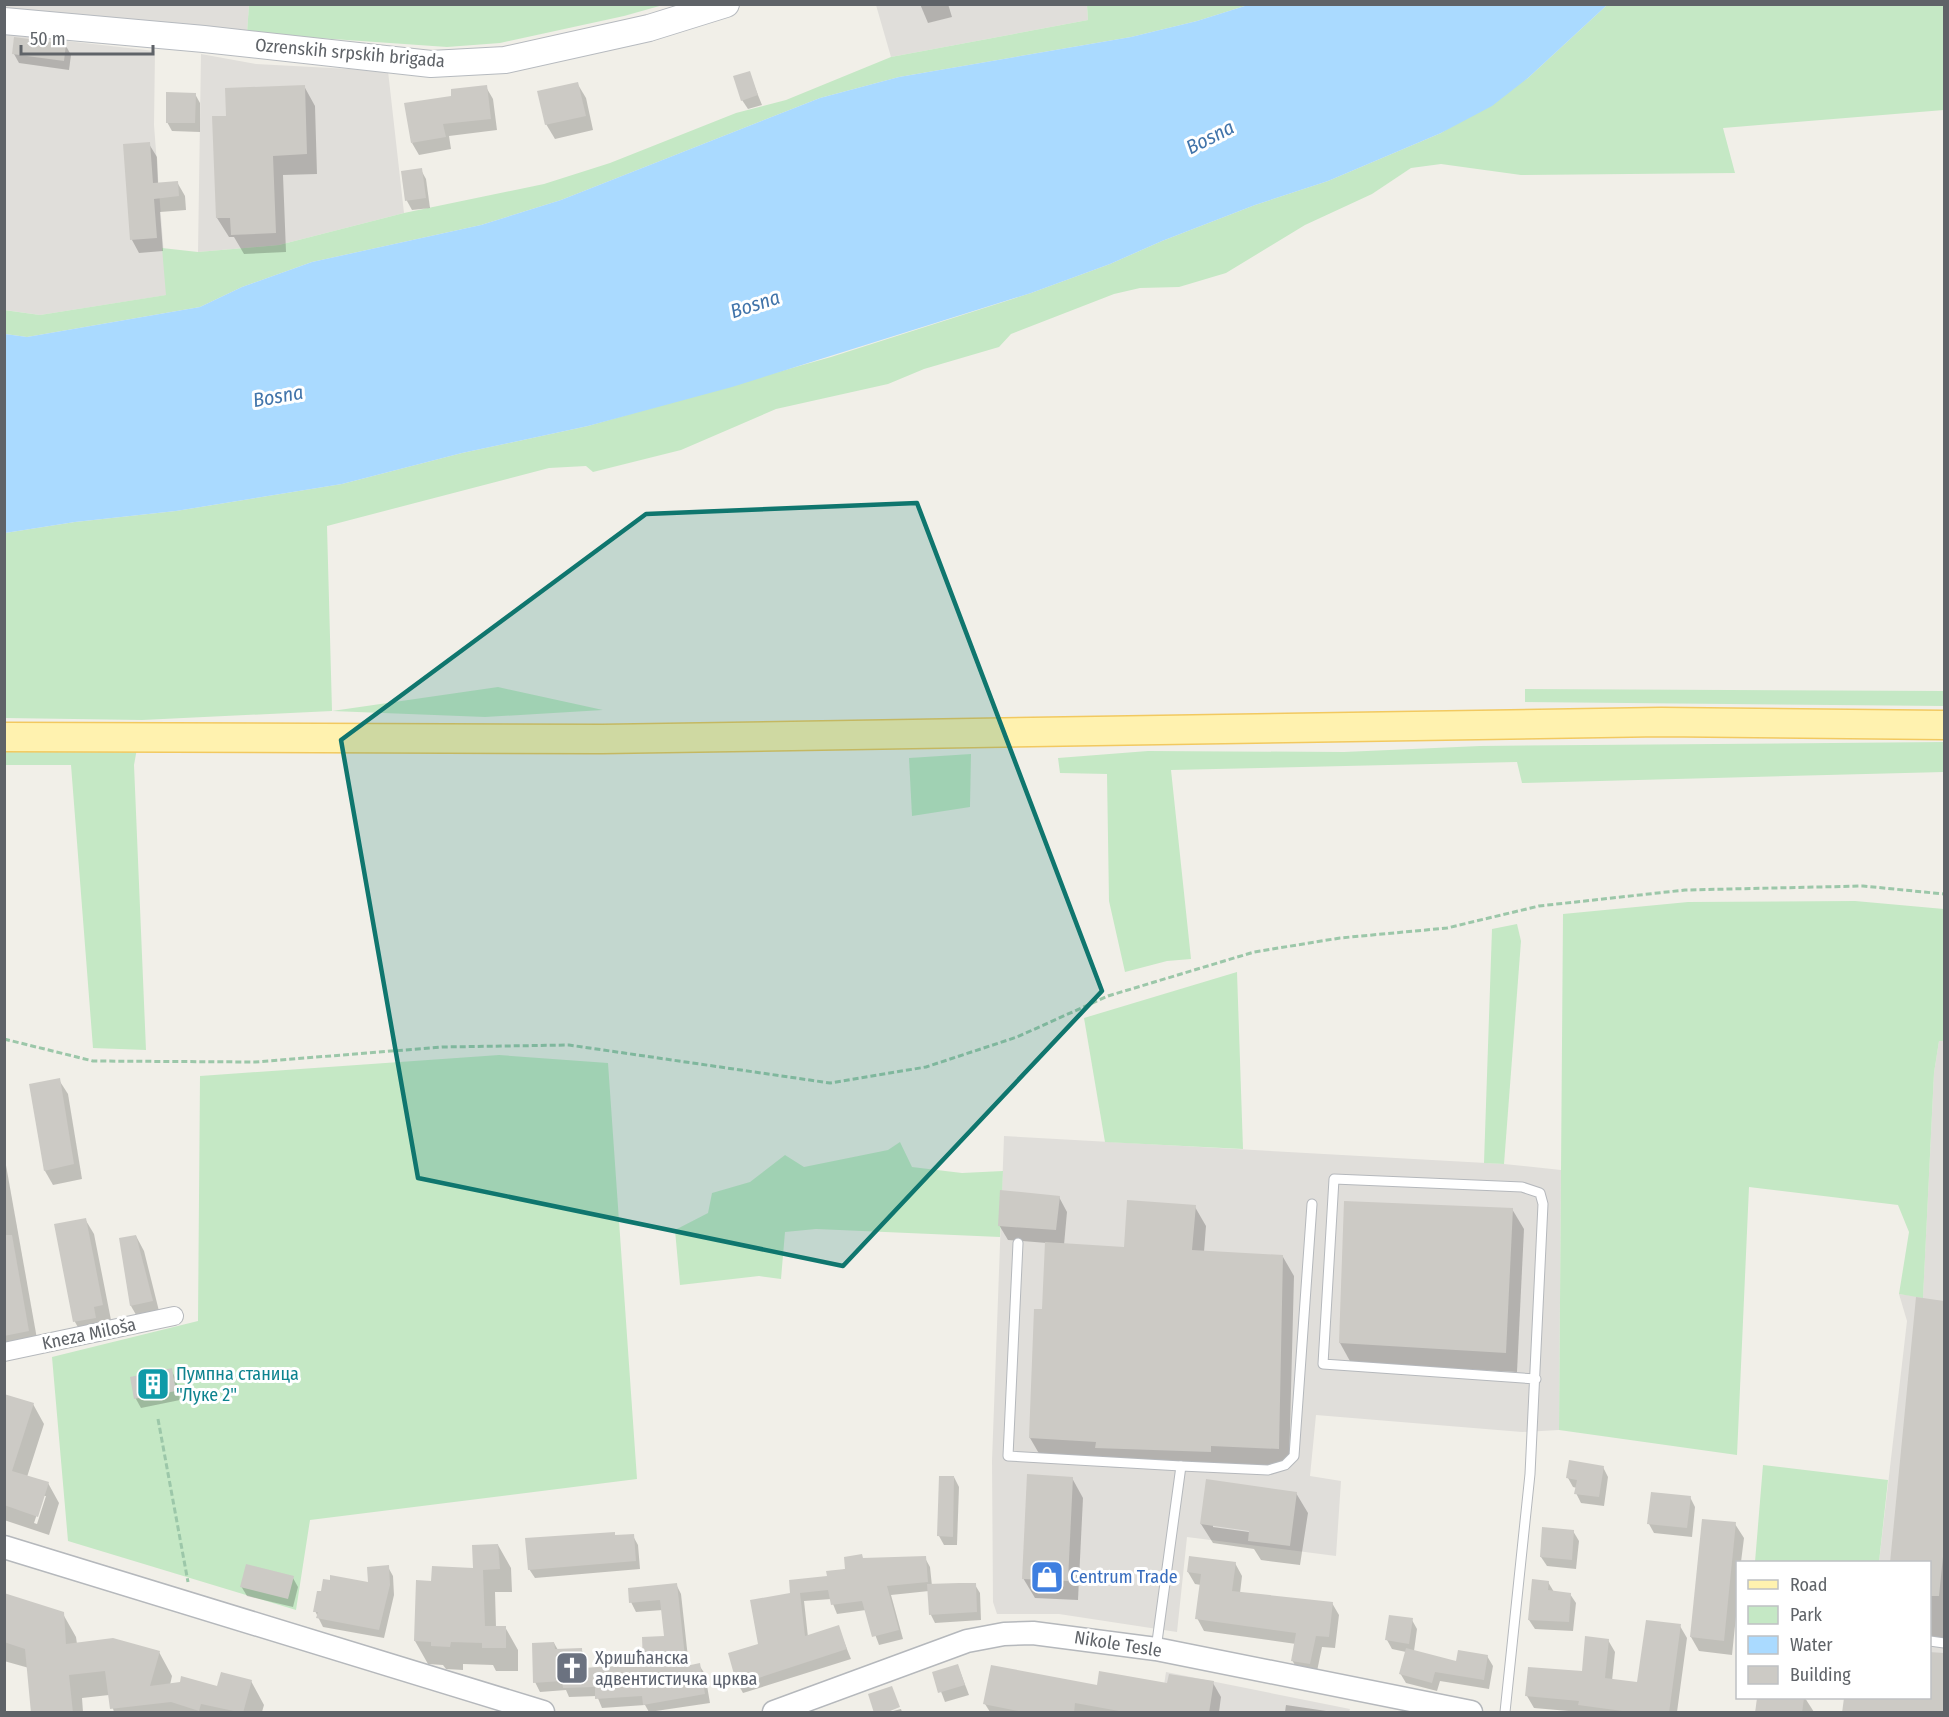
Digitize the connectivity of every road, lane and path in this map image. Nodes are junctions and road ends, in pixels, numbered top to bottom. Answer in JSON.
{"nodes":[{"id":1,"x":726,"y":4,"type":"edge"},
{"id":2,"x":4,"y":21,"type":"edge"},
{"id":3,"x":1944,"y":725,"type":"edge"},
{"id":4,"x":4,"y":737,"type":"edge"},
{"id":5,"x":1944,"y":894,"type":"edge"},
{"id":6,"x":4,"y":1039,"type":"edge"},
{"id":7,"x":1312,"y":1204,"type":"dead end"},
{"id":8,"x":1018,"y":1243,"type":"dead end"},
{"id":9,"x":174,"y":1316,"type":"dead end"},
{"id":10,"x":4,"y":1352,"type":"edge"},
{"id":11,"x":1536,"y":1379,"type":"junction"},
{"id":12,"x":158,"y":1419,"type":"dead end"},
{"id":13,"x":1181,"y":1466,"type":"junction"},
{"id":14,"x":4,"y":1547,"type":"edge"},
{"id":15,"x":187,"y":1584,"type":"dead end"},
{"id":16,"x":1156,"y":1649,"type":"junction"},
{"id":17,"x":476,"y":1703,"type":"edge"},
{"id":18,"x":543,"y":1713,"type":"edge"},
{"id":19,"x":774,"y":1713,"type":"edge"},
{"id":20,"x":1471,"y":1713,"type":"edge"},
{"id":21,"x":1505,"y":1713,"type":"edge"}],
"edges":[{"from":1,"to":2,"type":"main road","name":"Ozrenskih srpskih brigada"},
{"from":3,"to":4,"type":"main road"},
{"from":5,"to":6,"type":"path"},
{"from":7,"to":13,"type":"lane"},
{"from":8,"to":13,"type":"lane"},
{"from":9,"to":10,"type":"street","name":"Kneza Miloša"},
{"from":11,"to":11,"type":"lane"},
{"from":11,"to":21,"type":"lane"},
{"from":12,"to":15,"type":"path"},
{"from":13,"to":16,"type":"lane"},
{"from":14,"to":17,"type":"street"},
{"from":16,"to":19,"type":"street","name":"Nikole Tesle"},
{"from":16,"to":20,"type":"street","name":"Nikole Tesle"},
{"from":17,"to":18,"type":"street"}]}
